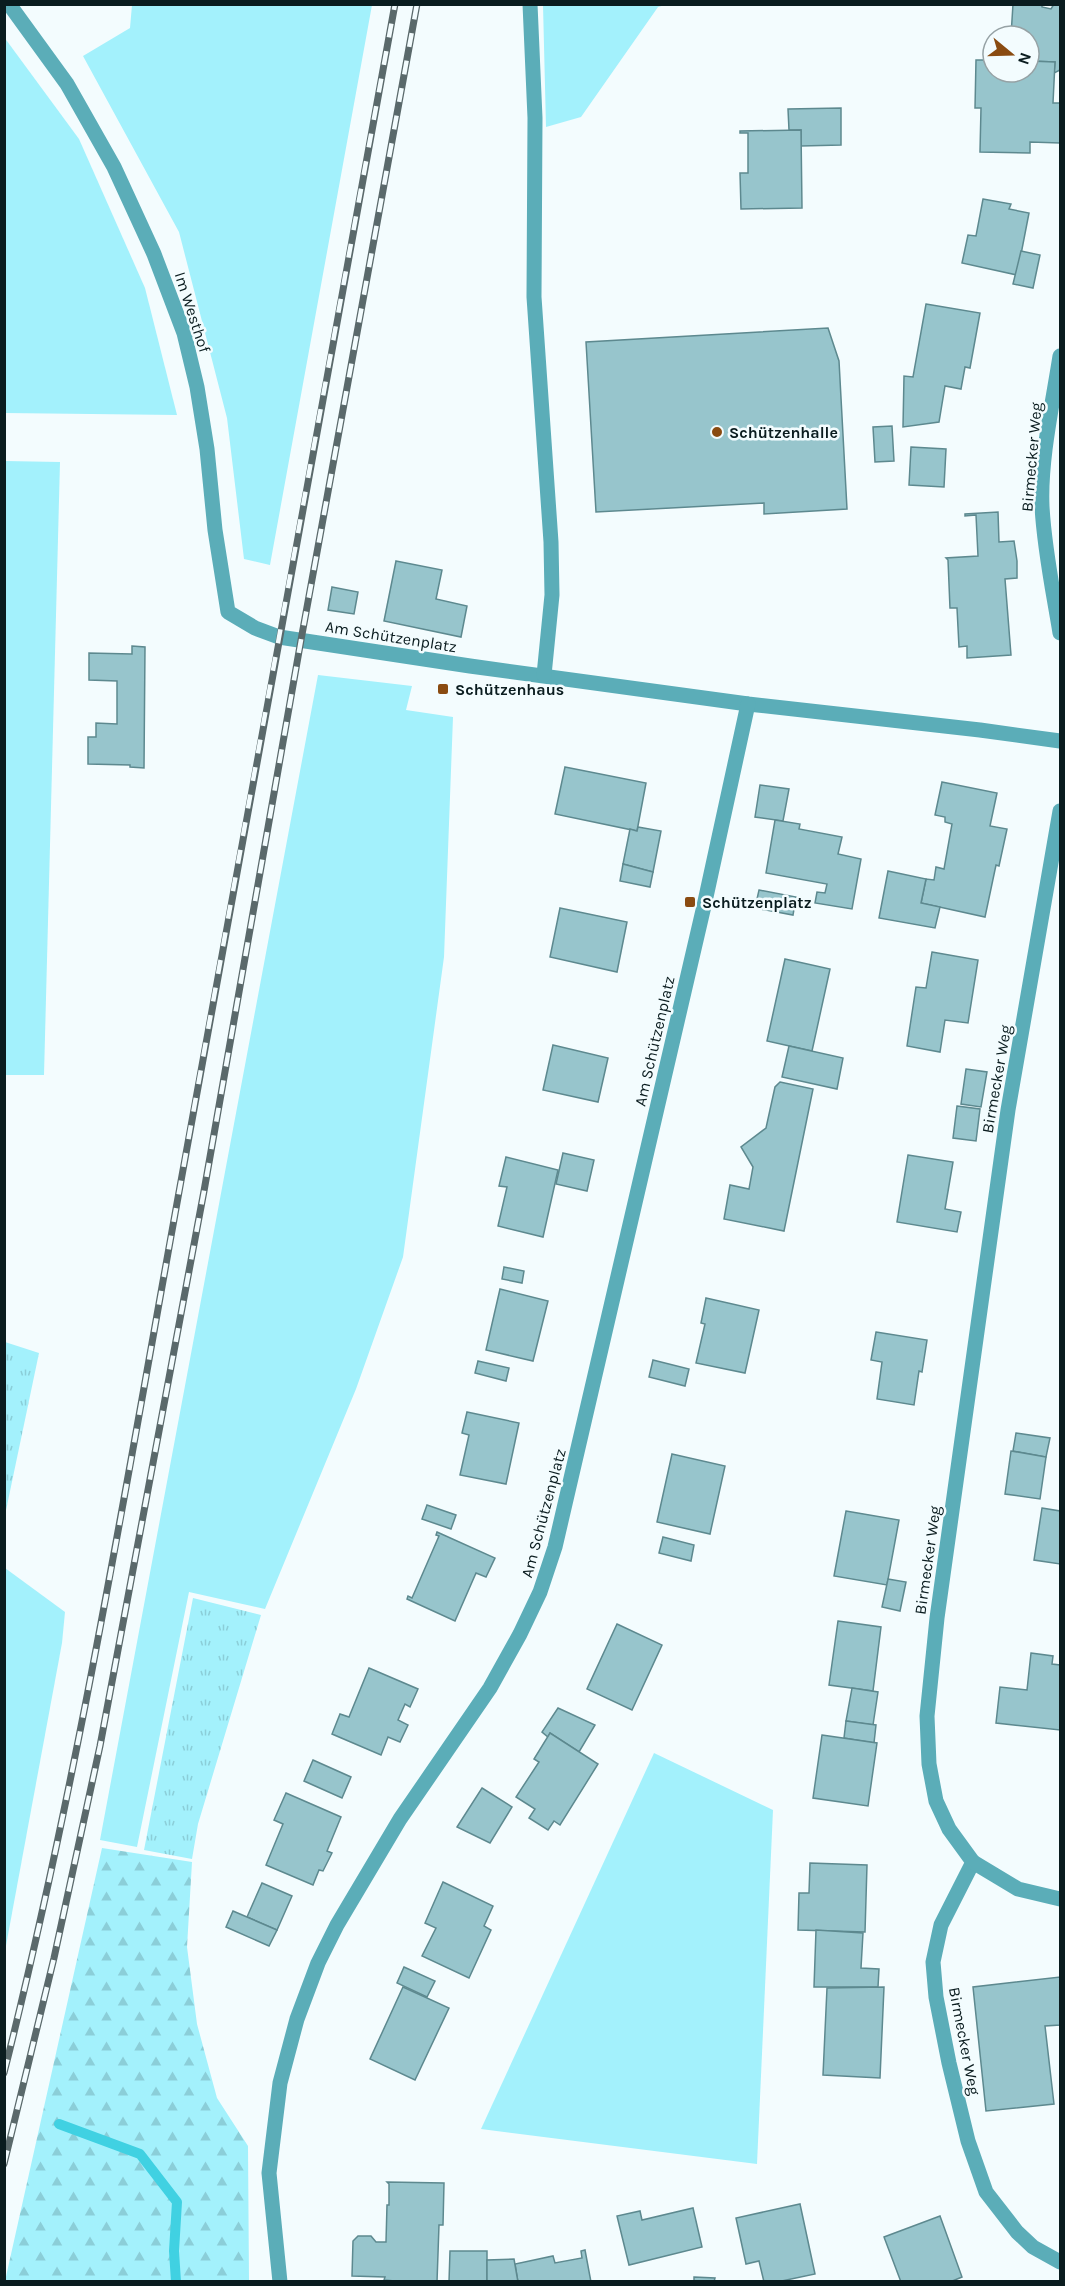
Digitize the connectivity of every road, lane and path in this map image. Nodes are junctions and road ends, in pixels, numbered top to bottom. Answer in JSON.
{"nodes":[{"id":1,"x":9,"y":4,"type":"edge"},
{"id":2,"x":530,"y":4,"type":"edge"},
{"id":3,"x":1060,"y":356,"type":"edge"},
{"id":4,"x":1060,"y":633,"type":"edge"},
{"id":5,"x":279,"y":637,"type":"joint"},
{"id":6,"x":544,"y":675,"type":"junction"},
{"id":7,"x":748,"y":704,"type":"junction"},
{"id":8,"x":1060,"y":741,"type":"edge"},
{"id":9,"x":1060,"y":811,"type":"edge"},
{"id":10,"x":973,"y":1862,"type":"junction"},
{"id":11,"x":1060,"y":1899,"type":"edge"},
{"id":12,"x":1060,"y":2262,"type":"edge"},
{"id":13,"x":280,"y":2282,"type":"edge"}],
"edges":[{"from":1,"to":5,"type":"street","name":"Im Westhof"},
{"from":2,"to":6,"type":"street"},
{"from":3,"to":4,"type":"street","name":"Birmecker Weg"},
{"from":5,"to":6,"type":"street","name":"Am Schützenplatz"},
{"from":6,"to":7,"type":"street","name":"Am Schützenplatz"},
{"from":7,"to":8,"type":"street","name":"Am Schützenplatz"},
{"from":7,"to":13,"type":"street","name":"Am Schützenplatz"},
{"from":9,"to":10,"type":"street","name":"Birmecker Weg"},
{"from":10,"to":11,"type":"street"},
{"from":10,"to":12,"type":"street","name":"Birmecker Weg"}]}
